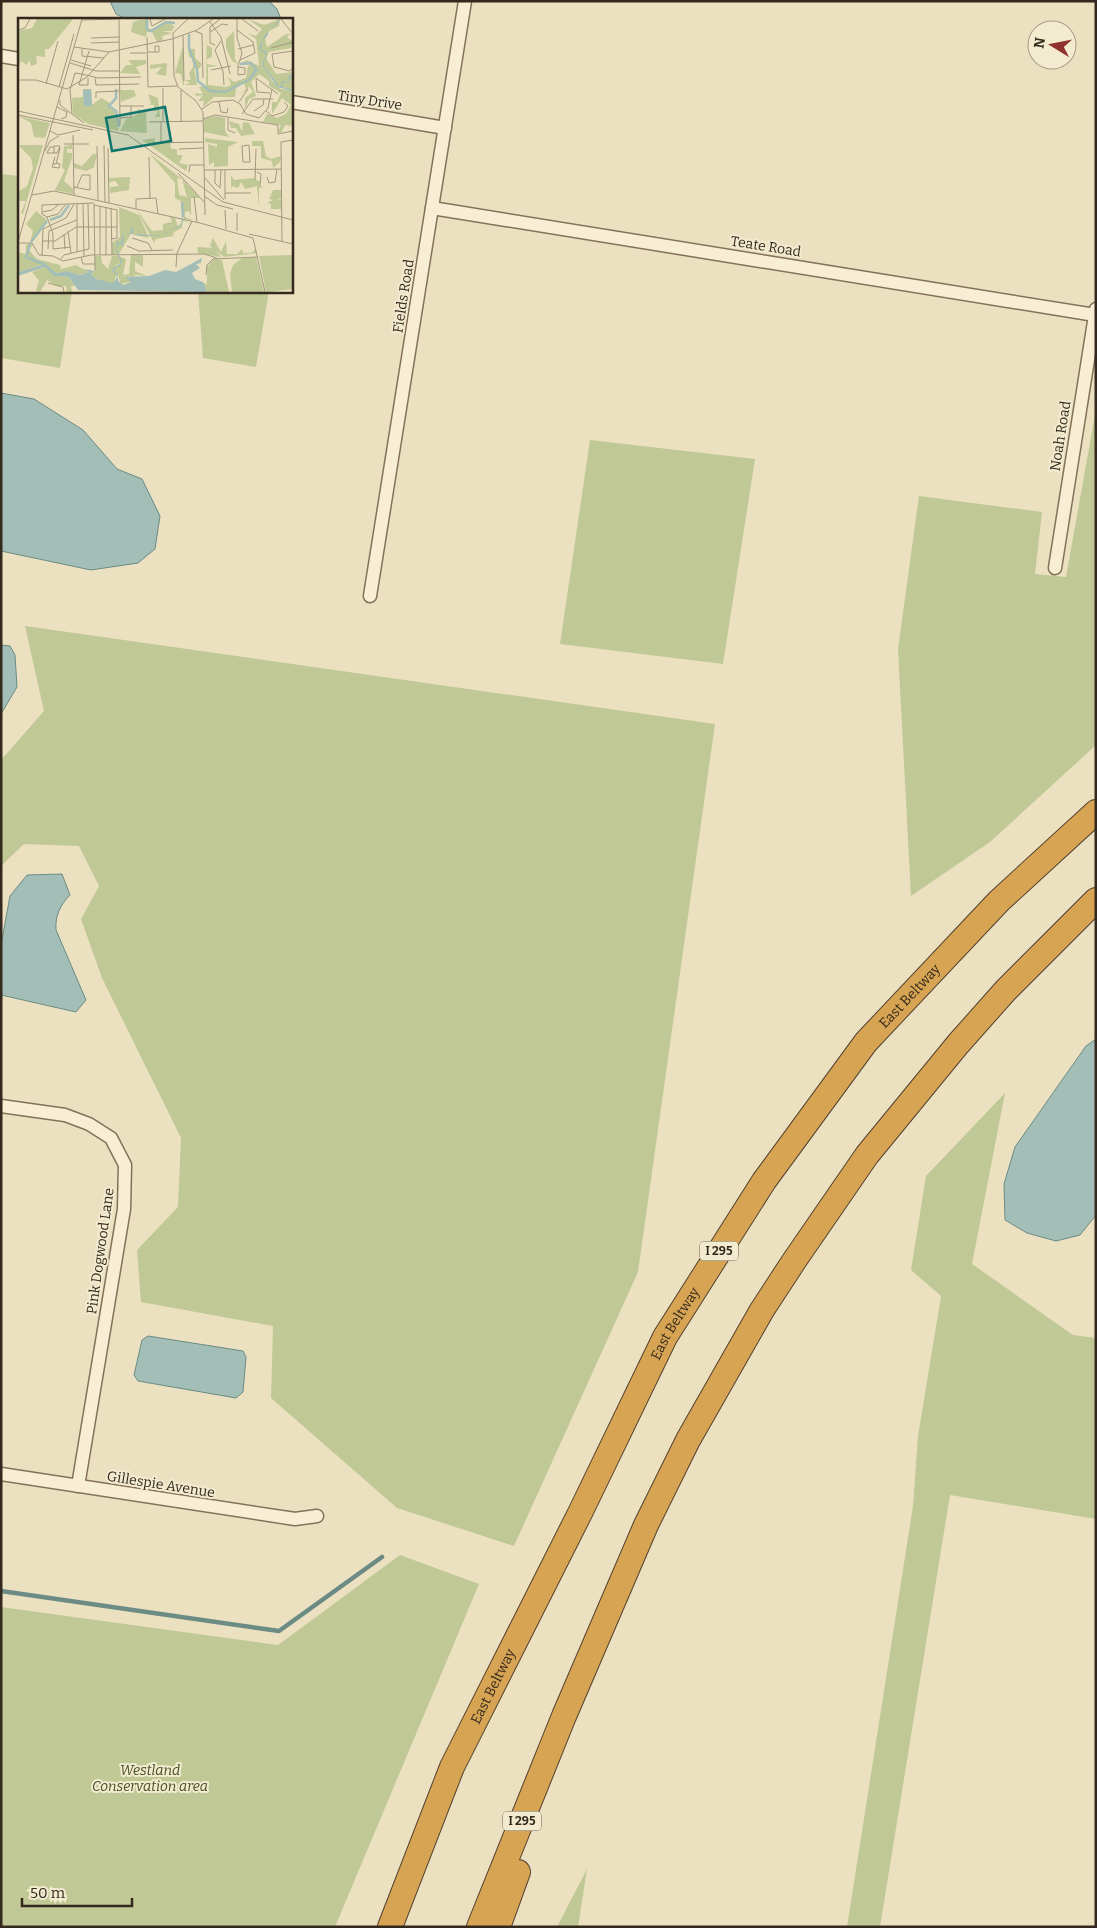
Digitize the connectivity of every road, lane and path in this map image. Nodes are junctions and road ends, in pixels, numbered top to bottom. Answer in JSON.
{"nodes":[{"id":1,"x":465,"y":1,"type":"edge"},
{"id":2,"x":1,"y":56,"type":"edge"},
{"id":3,"x":18,"y":59,"type":"edge"},
{"id":4,"x":292,"y":102,"type":"edge"},
{"id":5,"x":445,"y":128,"type":"junction"},
{"id":6,"x":432,"y":208,"type":"junction"},
{"id":7,"x":1095,"y":312,"type":"edge"},
{"id":8,"x":1055,"y":568,"type":"dead end"},
{"id":9,"x":370,"y":596,"type":"dead end"},
{"id":10,"x":1096,"y":812,"type":"edge"},
{"id":11,"x":1096,"y":900,"type":"edge"},
{"id":12,"x":1,"y":1106,"type":"edge"},
{"id":13,"x":1,"y":1474,"type":"edge"},
{"id":14,"x":78,"y":1486,"type":"junction"},
{"id":15,"x":316,"y":1516,"type":"dead end"},
{"id":16,"x":564,"y":1716,"type":"junction"},
{"id":17,"x":452,"y":1767,"type":"junction"},
{"id":18,"x":382,"y":1927,"type":"edge"},
{"id":19,"x":390,"y":1927,"type":"edge"},
{"id":20,"x":479,"y":1927,"type":"edge"},
{"id":21,"x":498,"y":1927,"type":"edge"}],
"edges":[{"from":1,"to":5,"type":"street","name":"Fields Road"},
{"from":2,"to":3,"type":"street"},
{"from":4,"to":5,"type":"street","name":"Tiny Drive"},
{"from":5,"to":6,"type":"street","name":"Fields Road"},
{"from":6,"to":7,"type":"street","name":"Teate Road"},
{"from":6,"to":9,"type":"street","name":"Fields Road"},
{"from":7,"to":8,"type":"street","name":"Noah Road"},
{"from":10,"to":17,"type":"highway","name":"East Beltway","number":"I 295"},
{"from":11,"to":16,"type":"highway","number":"I 295"},
{"from":12,"to":14,"type":"street","name":"Pink Dogwood Lane"},
{"from":13,"to":14,"type":"street","name":"Gillespie Avenue"},
{"from":14,"to":15,"type":"street","name":"Gillespie Avenue"},
{"from":16,"to":20,"type":"highway","number":"I 295"},
{"from":16,"to":21,"type":"highway"},
{"from":17,"to":18,"type":"highway"},
{"from":17,"to":19,"type":"highway","name":"East Beltway","number":"I 295"}]}
